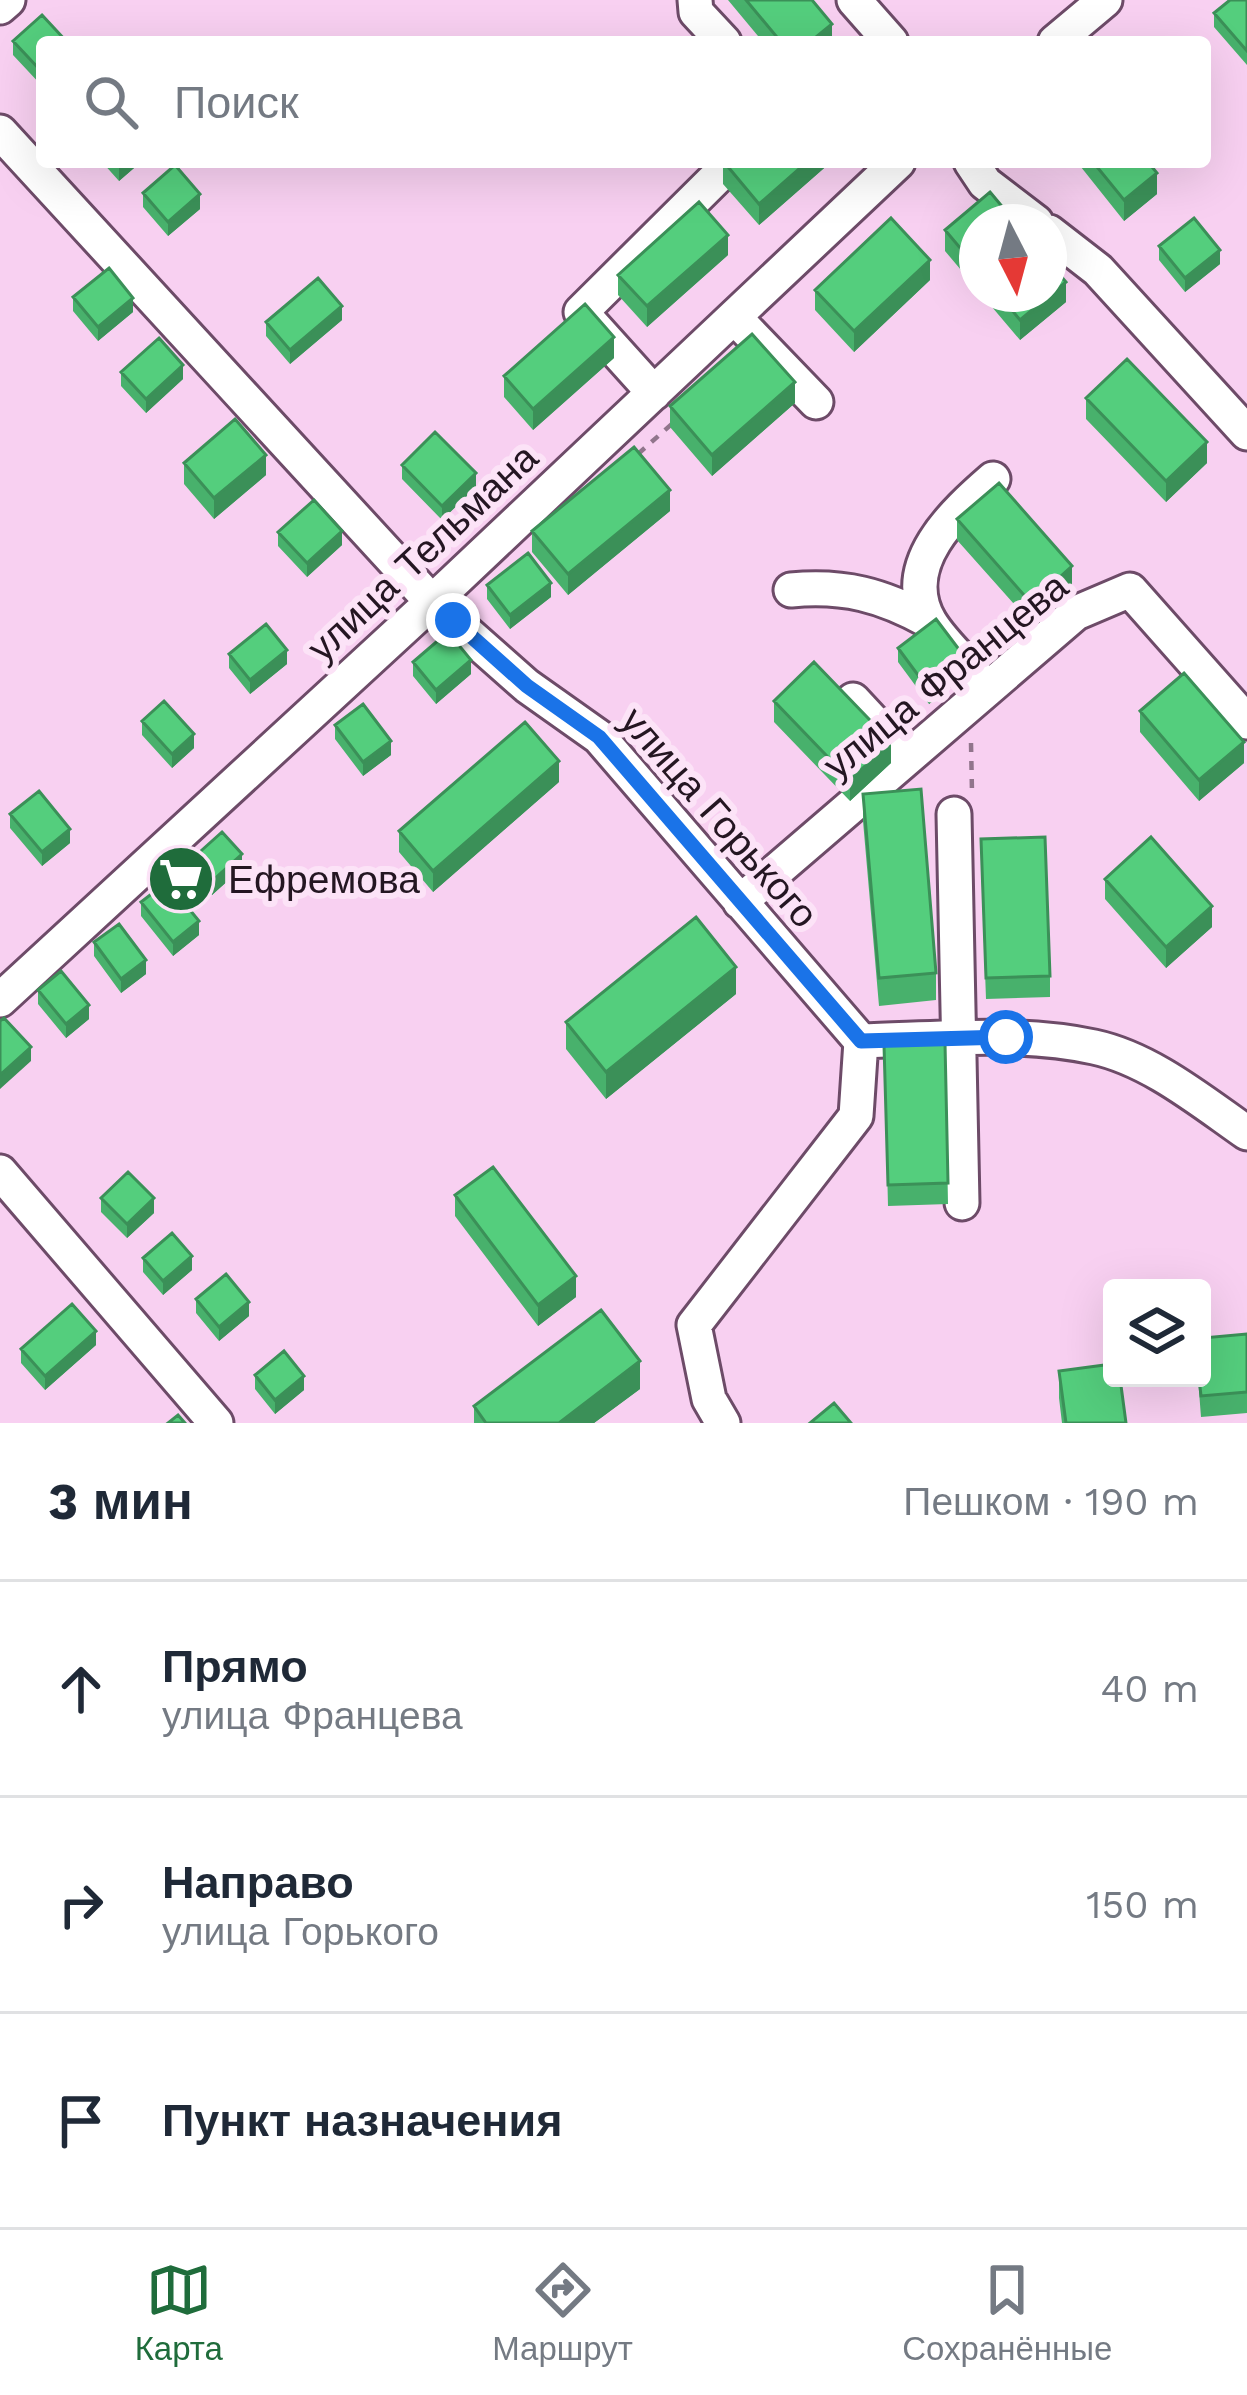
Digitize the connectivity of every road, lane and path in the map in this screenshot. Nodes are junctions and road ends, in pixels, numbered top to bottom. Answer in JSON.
{"nodes":[{"id":1,"x":8,"y":0,"type":"edge"},
{"id":2,"x":695,"y":0,"type":"edge"},
{"id":3,"x":854,"y":0,"type":"edge"},
{"id":4,"x":1105,"y":0,"type":"edge"},
{"id":5,"x":0,"y":7,"type":"edge"},
{"id":6,"x":719,"y":36,"type":"edge"},
{"id":7,"x":885,"y":36,"type":"edge"},
{"id":8,"x":1062,"y":36,"type":"edge"},
{"id":9,"x":0,"y":132,"type":"edge"},
{"id":10,"x":726,"y":168,"type":"edge"},
{"id":11,"x":892,"y":168,"type":"edge"},
{"id":12,"x":975,"y":168,"type":"edge"},
{"id":13,"x":1012,"y":204,"type":"edge"},
{"id":14,"x":1067,"y":246,"type":"edge"},
{"id":15,"x":734,"y":317,"type":"junction"},
{"id":16,"x":654,"y":393,"type":"junction"},
{"id":17,"x":816,"y":402,"type":"dead end"},
{"id":18,"x":1247,"y":433,"type":"edge"},
{"id":19,"x":993,"y":479,"type":"dead end"},
{"id":20,"x":790,"y":590,"type":"dead end"},
{"id":21,"x":432,"y":602,"type":"junction"},
{"id":22,"x":929,"y":621,"type":"junction"},
{"id":23,"x":978,"y":694,"type":"junction"},
{"id":24,"x":853,"y":700,"type":"edge"},
{"id":25,"x":1247,"y":722,"type":"edge"},
{"id":26,"x":906,"y":757,"type":"junction"},
{"id":27,"x":954,"y":814,"type":"joint"},
{"id":28,"x":740,"y":902,"type":"junction"},
{"id":29,"x":0,"y":1000,"type":"edge"},
{"id":30,"x":958,"y":1039,"type":"junction"},
{"id":31,"x":861,"y":1041,"type":"junction"},
{"id":32,"x":1247,"y":1133,"type":"edge"},
{"id":33,"x":0,"y":1172,"type":"edge"},
{"id":34,"x":962,"y":1202,"type":"dead end"},
{"id":35,"x":216,"y":1423,"type":"edge"},
{"id":36,"x":723,"y":1423,"type":"edge"}],
"edges":[{"from":1,"to":5,"type":"street"},
{"from":2,"to":6,"type":"street"},
{"from":3,"to":7,"type":"street"},
{"from":4,"to":8,"type":"street"},
{"from":9,"to":21,"type":"street","name":"улица Горького"},
{"from":10,"to":16,"type":"street"},
{"from":11,"to":15,"type":"street","name":"улица Тельмана"},
{"from":12,"to":13,"type":"street"},
{"from":14,"to":18,"type":"street"},
{"from":15,"to":16,"type":"street","name":"улица Тельмана"},
{"from":15,"to":17,"type":"street"},
{"from":16,"to":21,"type":"street","name":"улица Тельмана"},
{"from":19,"to":22,"type":"street"},
{"from":20,"to":22,"type":"street"},
{"from":21,"to":28,"type":"street","name":"улица Горького"},
{"from":21,"to":29,"type":"street","name":"улица Тельмана"},
{"from":22,"to":23,"type":"street"},
{"from":23,"to":25,"type":"street","name":"улица Францева"},
{"from":23,"to":26,"type":"street","name":"улица Францева"},
{"from":23,"to":27,"type":"path"},
{"from":24,"to":26,"type":"street"},
{"from":26,"to":28,"type":"street","name":"улица Францева"},
{"from":27,"to":30,"type":"street"},
{"from":28,"to":31,"type":"street","name":"улица Горького"},
{"from":30,"to":31,"type":"street"},
{"from":30,"to":32,"type":"street"},
{"from":30,"to":34,"type":"street"},
{"from":31,"to":36,"type":"street"},
{"from":33,"to":35,"type":"street"}]}
